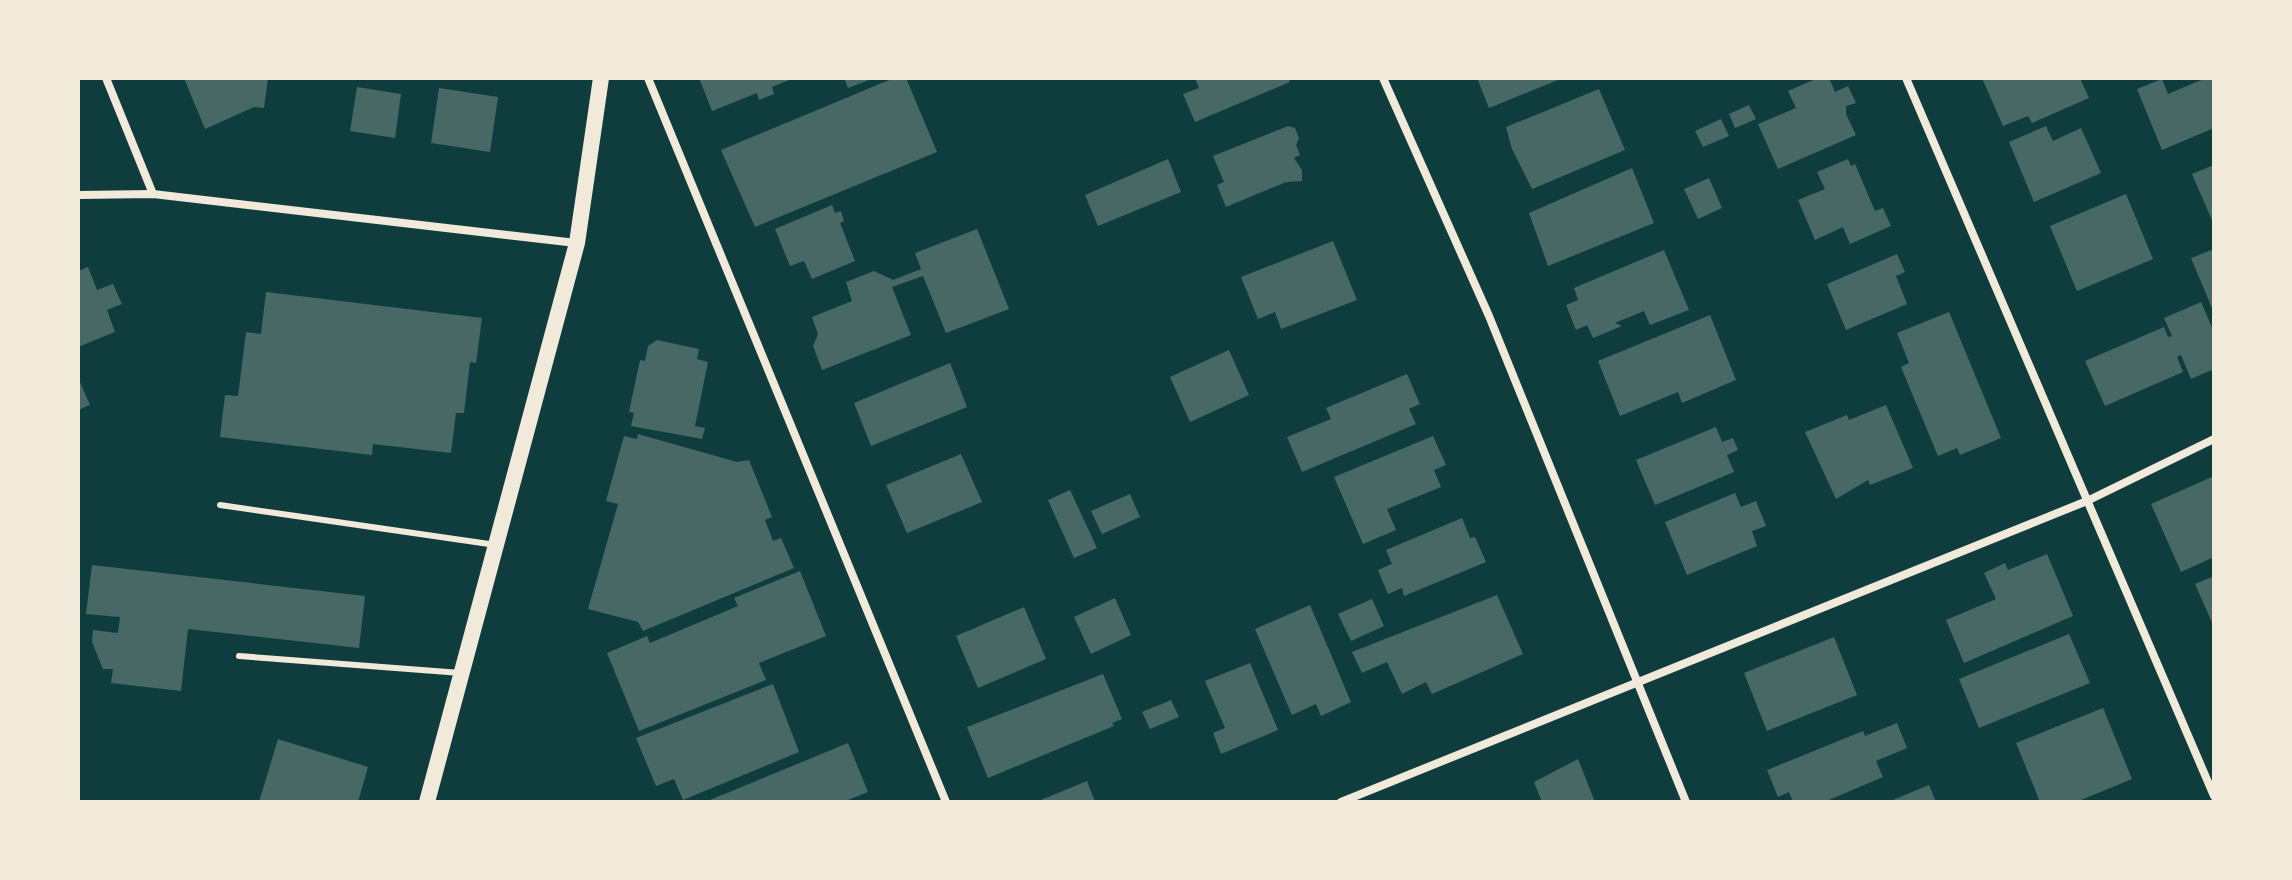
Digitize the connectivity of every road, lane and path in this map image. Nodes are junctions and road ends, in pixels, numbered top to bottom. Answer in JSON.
{"nodes":[{"id":1,"x":106,"y":78,"type":"edge"},
{"id":2,"x":601,"y":78,"type":"edge"},
{"id":3,"x":648,"y":78,"type":"edge"},
{"id":4,"x":1383,"y":78,"type":"edge"},
{"id":5,"x":1906,"y":78,"type":"edge"},
{"id":6,"x":153,"y":194,"type":"junction"},
{"id":7,"x":78,"y":195,"type":"edge"},
{"id":8,"x":577,"y":243,"type":"junction"},
{"id":9,"x":2214,"y":439,"type":"edge"},
{"id":10,"x":2087,"y":501,"type":"junction"},
{"id":11,"x":220,"y":505,"type":"dead end"},
{"id":12,"x":496,"y":545,"type":"junction"},
{"id":13,"x":239,"y":656,"type":"dead end"},
{"id":14,"x":461,"y":673,"type":"junction"},
{"id":15,"x":1637,"y":683,"type":"junction"},
{"id":16,"x":2214,"y":796,"type":"edge"},
{"id":17,"x":427,"y":802,"type":"edge"},
{"id":18,"x":946,"y":802,"type":"edge"},
{"id":19,"x":1341,"y":802,"type":"edge"},
{"id":20,"x":1686,"y":802,"type":"edge"}],
"edges":[{"from":1,"to":6,"type":"street"},
{"from":2,"to":8,"type":"main road"},
{"from":3,"to":18,"type":"street"},
{"from":4,"to":15,"type":"street"},
{"from":5,"to":10,"type":"street"},
{"from":6,"to":7,"type":"street"},
{"from":6,"to":8,"type":"street"},
{"from":8,"to":12,"type":"main road"},
{"from":9,"to":10,"type":"street"},
{"from":10,"to":15,"type":"street"},
{"from":10,"to":16,"type":"street"},
{"from":11,"to":12,"type":"lane"},
{"from":12,"to":14,"type":"main road"},
{"from":13,"to":14,"type":"lane"},
{"from":14,"to":17,"type":"main road"},
{"from":15,"to":19,"type":"street"},
{"from":15,"to":20,"type":"street"}]}
